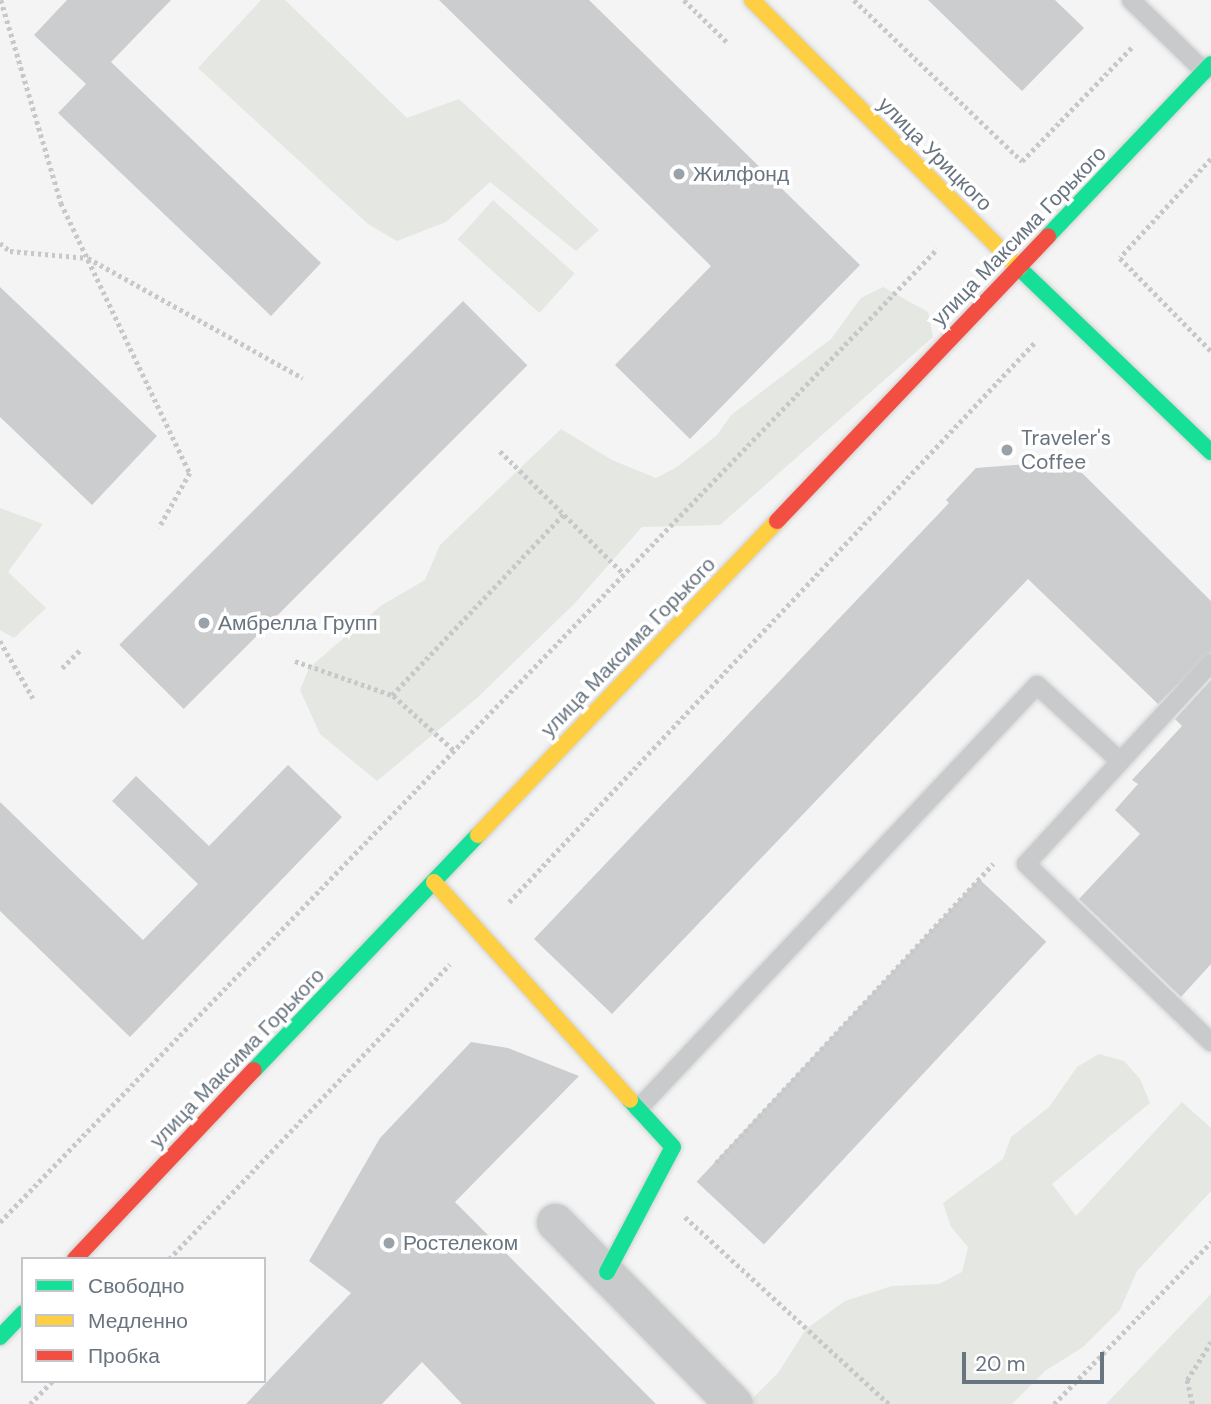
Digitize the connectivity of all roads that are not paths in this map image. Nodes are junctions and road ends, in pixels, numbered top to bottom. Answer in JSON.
{"nodes":[{"id":1,"x":752,"y":0,"type":"edge"},
{"id":2,"x":1131,"y":0,"type":"edge"},
{"id":3,"x":1207,"y":67,"type":"edge"},
{"id":4,"x":1018,"y":266,"type":"junction"},
{"id":5,"x":1211,"y":452,"type":"edge"},
{"id":6,"x":1211,"y":663,"type":"edge"},
{"id":7,"x":1120,"y":761,"type":"junction"},
{"id":8,"x":434,"y":882,"type":"junction"},
{"id":9,"x":1211,"y":1042,"type":"edge"},
{"id":10,"x":638,"y":1109,"type":"junction"},
{"id":11,"x":555,"y":1222,"type":"dead end"},
{"id":12,"x":77,"y":1257,"type":"edge"},
{"id":13,"x":607,"y":1272,"type":"junction"},
{"id":14,"x":21,"y":1315,"type":"edge"},
{"id":15,"x":0,"y":1337,"type":"edge"},
{"id":16,"x":734,"y":1404,"type":"edge"}],
"edges":[{"from":1,"to":4,"type":"street","name":"улица Урицкого"},
{"from":2,"to":3,"type":"lane"},
{"from":3,"to":4,"type":"street","name":"улица Максима Горького"},
{"from":4,"to":5,"type":"street","name":"улица Урицкого"},
{"from":4,"to":8,"type":"street","name":"улица Максима Горького"},
{"from":6,"to":7,"type":"lane"},
{"from":7,"to":9,"type":"lane"},
{"from":7,"to":10,"type":"lane"},
{"from":8,"to":10,"type":"street"},
{"from":8,"to":12,"type":"street","name":"улица Максима Горького"},
{"from":10,"to":13,"type":"street"},
{"from":11,"to":13,"type":"street"},
{"from":13,"to":16,"type":"street"},
{"from":14,"to":15,"type":"street"}]}
